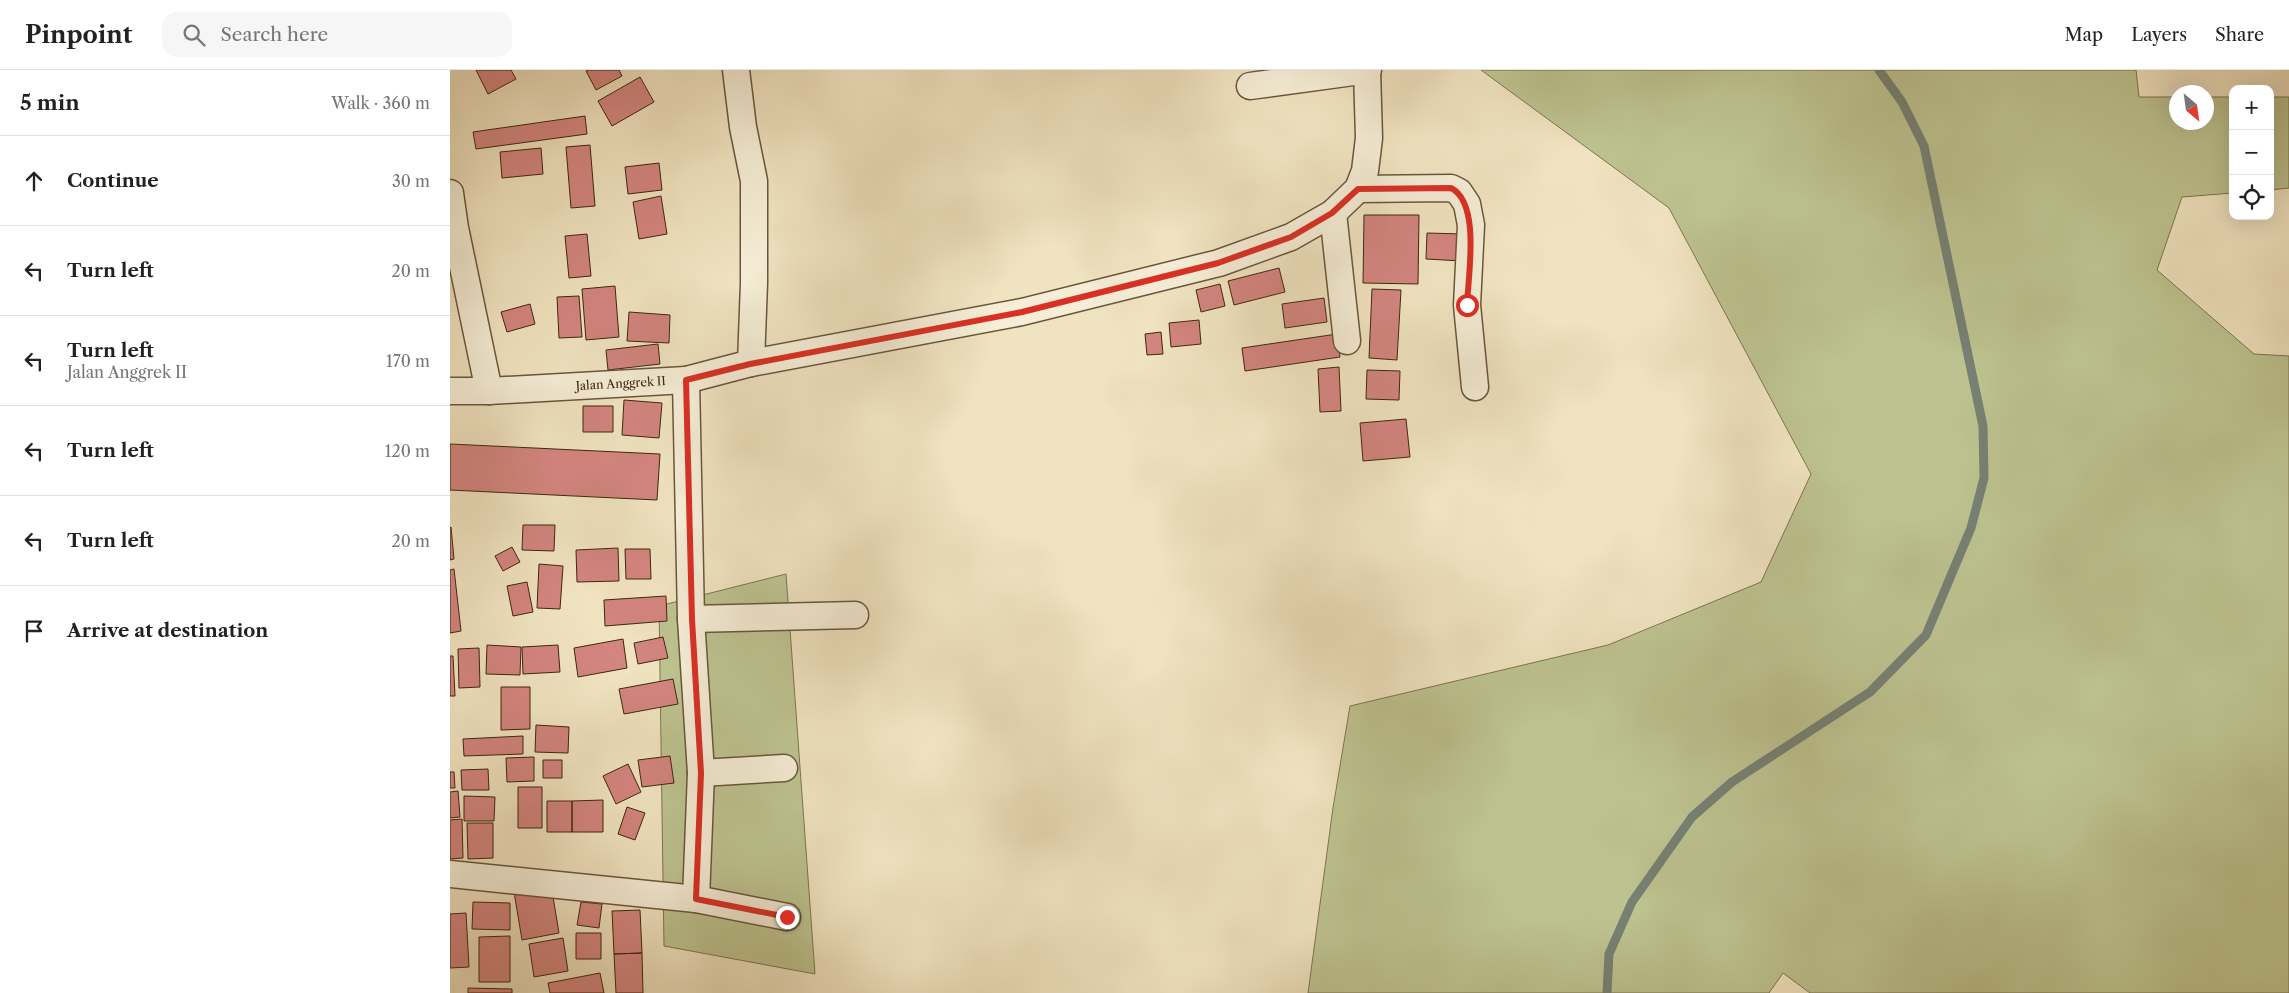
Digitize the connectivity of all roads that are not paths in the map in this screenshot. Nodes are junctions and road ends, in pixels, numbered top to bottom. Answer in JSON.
{"nodes":[{"id":1,"x":736,"y":70,"type":"edge"},
{"id":2,"x":1368,"y":70,"type":"edge"},
{"id":3,"x":1250,"y":86,"type":"dead end"},
{"id":4,"x":1358,"y":189,"type":"junction"},
{"id":5,"x":450,"y":193,"type":"edge"},
{"id":6,"x":1332,"y":213,"type":"junction"},
{"id":7,"x":1347,"y":341,"type":"dead end"},
{"id":8,"x":750,"y":364,"type":"junction"},
{"id":9,"x":686,"y":380,"type":"junction"},
{"id":10,"x":1475,"y":387,"type":"dead end"},
{"id":11,"x":450,"y":391,"type":"edge"},
{"id":12,"x":488,"y":391,"type":"junction"},
{"id":13,"x":855,"y":615,"type":"dead end"},
{"id":14,"x":692,"y":619,"type":"junction"},
{"id":15,"x":784,"y":768,"type":"dead end"},
{"id":16,"x":701,"y":773,"type":"junction"},
{"id":17,"x":450,"y":874,"type":"edge"},
{"id":18,"x":696,"y":899,"type":"junction"},
{"id":19,"x":787,"y":917,"type":"dead end"}],
"edges":[{"from":1,"to":8,"type":"street"},
{"from":2,"to":3,"type":"street"},
{"from":2,"to":4,"type":"street","name":"Jalan Anggrek II"},
{"from":4,"to":6,"type":"street","name":"Jalan Anggrek II"},
{"from":4,"to":10,"type":"street"},
{"from":5,"to":12,"type":"street"},
{"from":6,"to":7,"type":"street"},
{"from":6,"to":8,"type":"street","name":"Jalan Anggrek II"},
{"from":8,"to":9,"type":"street","name":"Jalan Anggrek II"},
{"from":9,"to":12,"type":"street","name":"Jalan Anggrek II"},
{"from":9,"to":14,"type":"street"},
{"from":11,"to":12,"type":"street","name":"Jalan Anggrek II"},
{"from":13,"to":14,"type":"street"},
{"from":14,"to":16,"type":"street"},
{"from":15,"to":16,"type":"street"},
{"from":16,"to":18,"type":"street"},
{"from":17,"to":18,"type":"street"},
{"from":18,"to":19,"type":"street"}]}
